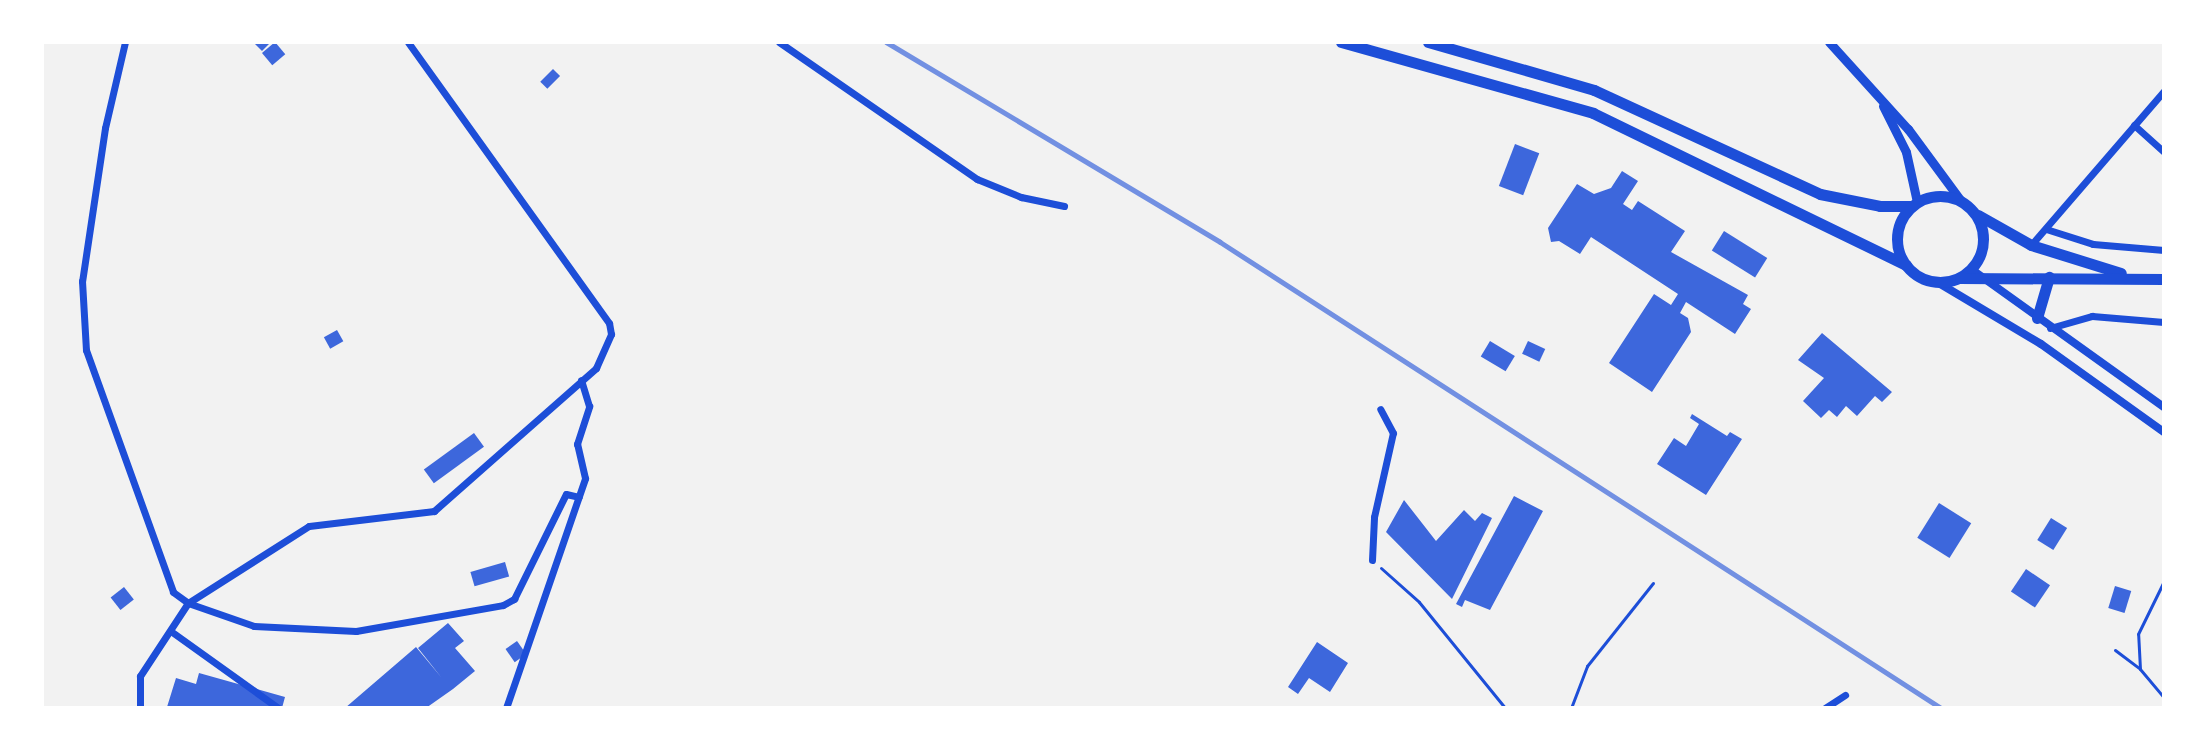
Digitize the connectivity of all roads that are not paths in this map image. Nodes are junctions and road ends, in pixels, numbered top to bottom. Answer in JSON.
{"nodes":[{"id":1,"x":125,"y":42,"type":"edge"},
{"id":2,"x":408,"y":42,"type":"edge"},
{"id":3,"x":779,"y":42,"type":"edge"},
{"id":4,"x":1341,"y":42,"type":"edge"},
{"id":5,"x":1428,"y":42,"type":"edge"},
{"id":6,"x":1829,"y":42,"type":"edge"},
{"id":7,"x":2164,"y":91,"type":"edge"},
{"id":8,"x":1878,"y":95,"type":"junction"},
{"id":9,"x":2134,"y":125,"type":"junction"},
{"id":10,"x":2164,"y":152,"type":"edge"},
{"id":11,"x":1961,"y":201,"type":"junction"},
{"id":12,"x":1914,"y":204,"type":"junction"},
{"id":13,"x":1064,"y":206,"type":"dead end"},
{"id":14,"x":1975,"y":213,"type":"junction"},
{"id":15,"x":2046,"y":229,"type":"junction"},
{"id":16,"x":2031,"y":245,"type":"junction"},
{"id":17,"x":2164,"y":250,"type":"edge"},
{"id":18,"x":1906,"y":265,"type":"junction"},
{"id":19,"x":1976,"y":273,"type":"junction"},
{"id":20,"x":2137,"y":276,"type":"junction"},
{"id":21,"x":2049,"y":277,"type":"junction"},
{"id":22,"x":2164,"y":279,"type":"edge"},
{"id":23,"x":1937,"y":282,"type":"junction"},
{"id":24,"x":2037,"y":318,"type":"junction"},
{"id":25,"x":2164,"y":322,"type":"edge"},
{"id":26,"x":2050,"y":328,"type":"junction"},
{"id":27,"x":581,"y":380,"type":"junction"},
{"id":28,"x":2164,"y":407,"type":"edge"},
{"id":29,"x":1380,"y":409,"type":"dead end"},
{"id":30,"x":2164,"y":432,"type":"edge"},
{"id":31,"x":579,"y":497,"type":"junction"},
{"id":32,"x":1372,"y":560,"type":"road end"},
{"id":33,"x":188,"y":603,"type":"junction"},
{"id":34,"x":172,"y":632,"type":"junction"},
{"id":35,"x":1845,"y":695,"type":"dead end"},
{"id":36,"x":140,"y":708,"type":"edge"},
{"id":37,"x":278,"y":708,"type":"edge"},
{"id":38,"x":506,"y":708,"type":"edge"},
{"id":39,"x":1825,"y":708,"type":"edge"}],
"edges":[{"from":1,"to":33,"type":"street"},
{"from":2,"to":27,"type":"street"},
{"from":3,"to":13,"type":"street"},
{"from":4,"to":18,"type":"main road"},
{"from":5,"to":12,"type":"main road"},
{"from":6,"to":8,"type":"main road"},
{"from":7,"to":9,"type":"street"},
{"from":8,"to":11,"type":"main road"},
{"from":8,"to":12,"type":"main road"},
{"from":9,"to":10,"type":"street"},
{"from":9,"to":15,"type":"street"},
{"from":11,"to":12,"type":"main road"},
{"from":11,"to":14,"type":"main road"},
{"from":12,"to":18,"type":"main road"},
{"from":14,"to":16,"type":"main road"},
{"from":14,"to":19,"type":"main road"},
{"from":15,"to":16,"type":"street"},
{"from":15,"to":17,"type":"street"},
{"from":16,"to":20,"type":"main road"},
{"from":18,"to":23,"type":"main road"},
{"from":19,"to":21,"type":"main road"},
{"from":19,"to":23,"type":"main road"},
{"from":19,"to":24,"type":"street"},
{"from":20,"to":21,"type":"main road"},
{"from":20,"to":22,"type":"main road"},
{"from":21,"to":24,"type":"main road"},
{"from":23,"to":30,"type":"street"},
{"from":24,"to":26,"type":"street"},
{"from":25,"to":26,"type":"street"},
{"from":26,"to":28,"type":"street"},
{"from":27,"to":31,"type":"street"},
{"from":27,"to":33,"type":"street"},
{"from":29,"to":32,"type":"street"},
{"from":31,"to":33,"type":"street"},
{"from":31,"to":38,"type":"street"},
{"from":33,"to":34,"type":"street"},
{"from":34,"to":36,"type":"street"},
{"from":34,"to":37,"type":"street"},
{"from":35,"to":39,"type":"street"}]}
